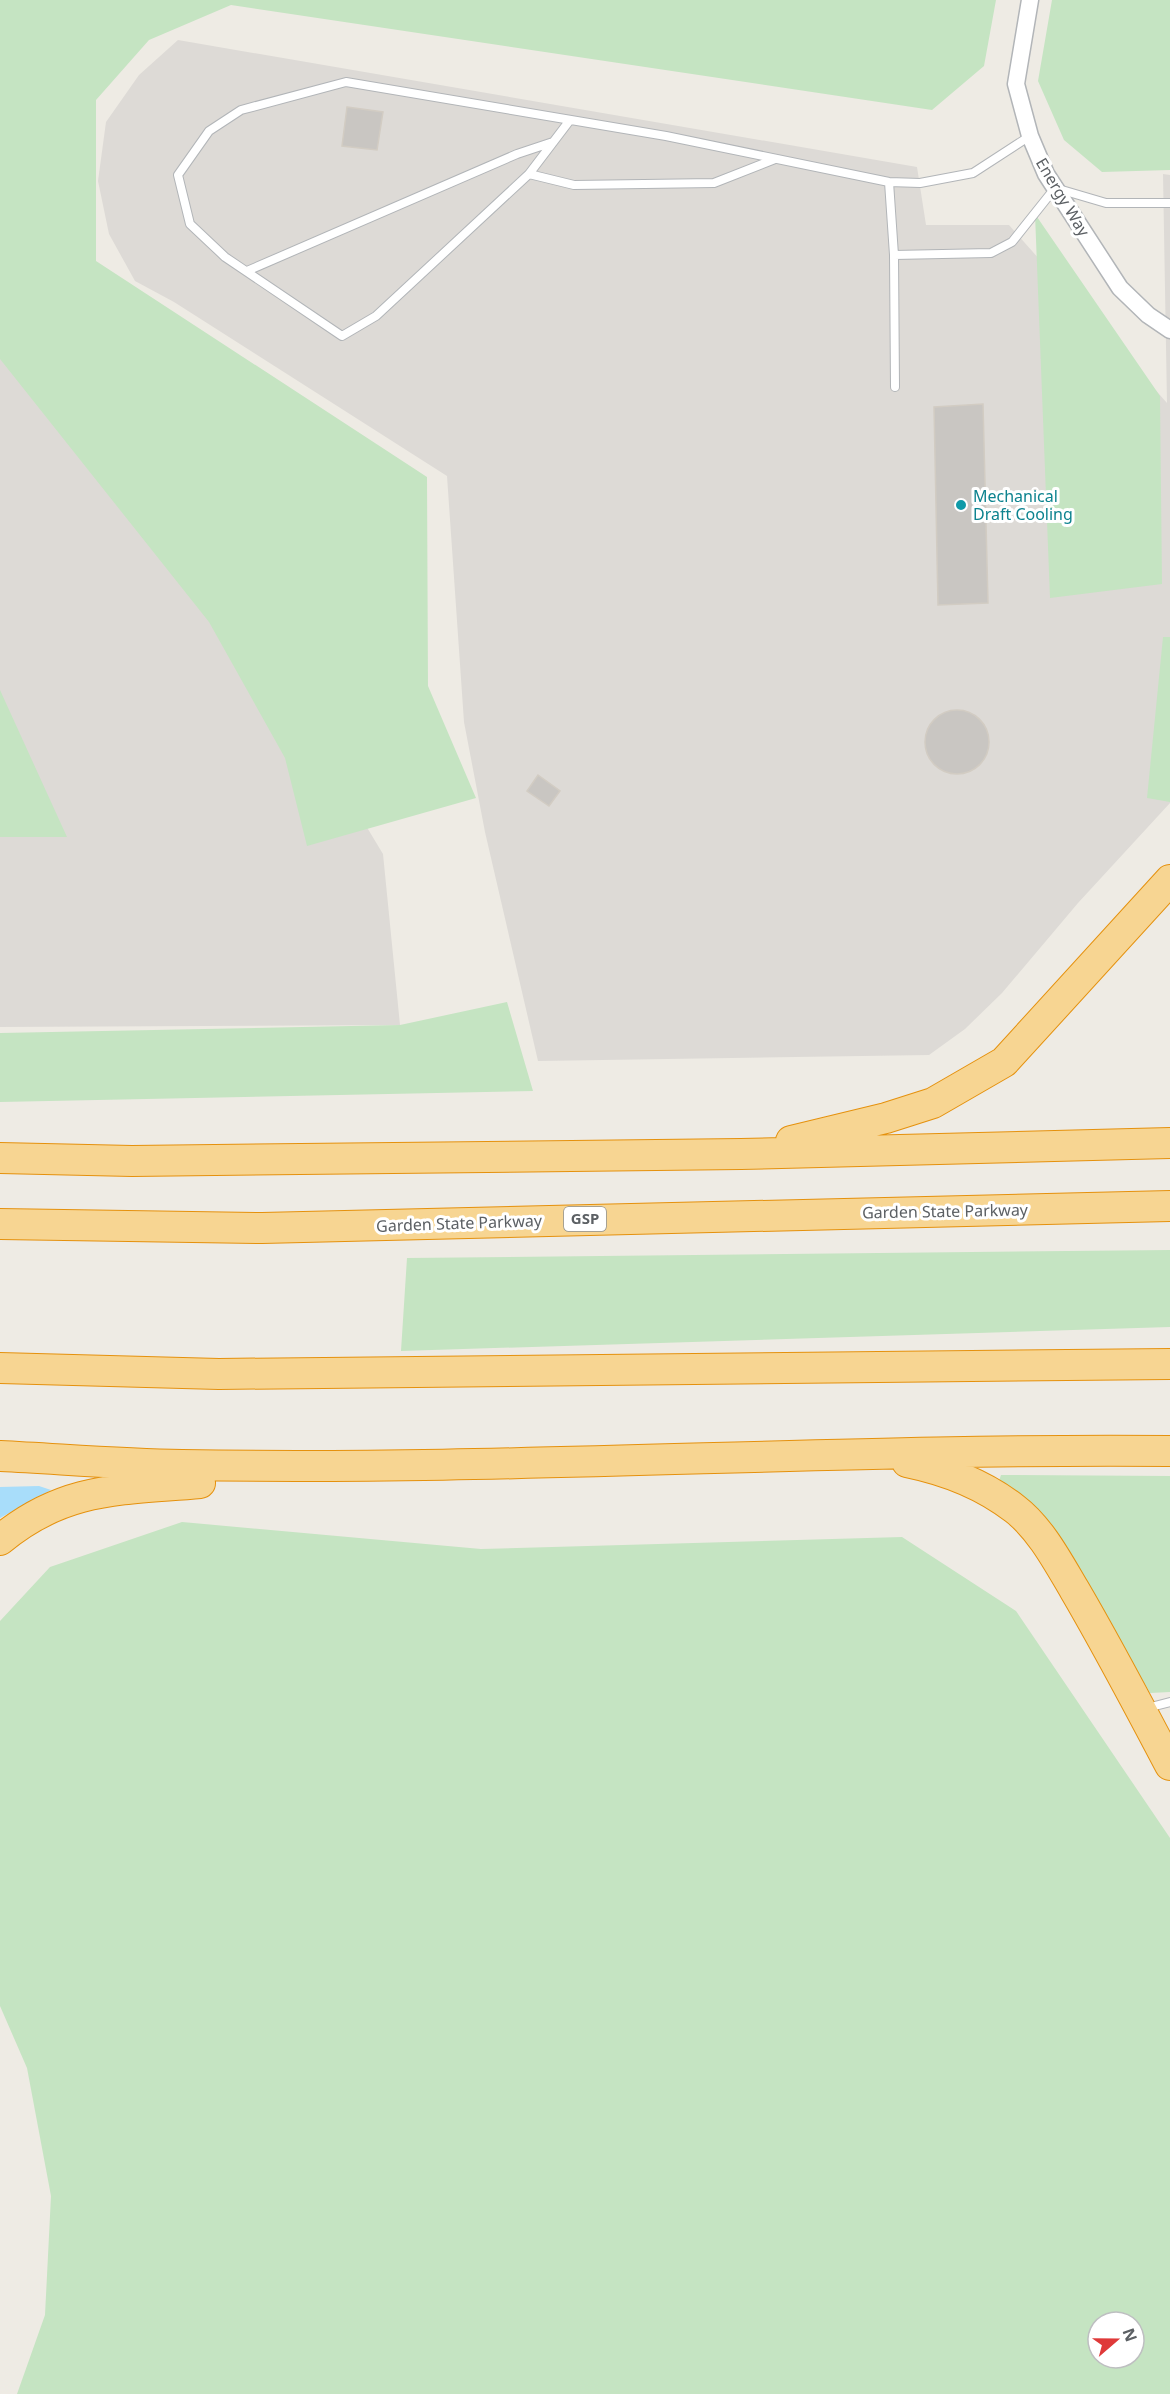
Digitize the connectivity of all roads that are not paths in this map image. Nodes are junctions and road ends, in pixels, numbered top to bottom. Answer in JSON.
{"nodes":[{"id":1,"x":1030,"y":0,"type":"edge"},
{"id":2,"x":570,"y":120,"type":"junction"},
{"id":3,"x":1030,"y":136,"type":"junction"},
{"id":4,"x":554,"y":141,"type":"junction"},
{"id":5,"x":775,"y":158,"type":"junction"},
{"id":6,"x":529,"y":174,"type":"junction"},
{"id":7,"x":889,"y":182,"type":"junction"},
{"id":8,"x":1055,"y":188,"type":"junction"},
{"id":9,"x":1170,"y":203,"type":"edge"},
{"id":10,"x":894,"y":255,"type":"junction"},
{"id":11,"x":247,"y":271,"type":"junction"},
{"id":12,"x":1170,"y":330,"type":"edge"},
{"id":13,"x":895,"y":387,"type":"dead end"},
{"id":14,"x":1170,"y":880,"type":"edge"},
{"id":15,"x":1170,"y":1143,"type":"edge"},
{"id":16,"x":741,"y":1154,"type":"junction"},
{"id":17,"x":0,"y":1158,"type":"edge"},
{"id":18,"x":1170,"y":1206,"type":"edge"},
{"id":19,"x":0,"y":1224,"type":"edge"},
{"id":20,"x":1170,"y":1364,"type":"edge"},
{"id":21,"x":0,"y":1368,"type":"edge"},
{"id":22,"x":1170,"y":1451,"type":"edge"},
{"id":23,"x":869,"y":1453,"type":"junction"},
{"id":24,"x":0,"y":1456,"type":"edge"},
{"id":25,"x":392,"y":1466,"type":"junction"},
{"id":26,"x":0,"y":1540,"type":"edge"},
{"id":27,"x":1170,"y":1702,"type":"edge"},
{"id":28,"x":1141,"y":1710,"type":"junction"},
{"id":29,"x":1170,"y":1765,"type":"edge"}],
"edges":[{"from":1,"to":3,"type":"street","name":"Energy Way"},
{"from":2,"to":4,"type":"lane"},
{"from":2,"to":5,"type":"lane"},
{"from":2,"to":11,"type":"lane"},
{"from":3,"to":7,"type":"lane"},
{"from":3,"to":8,"type":"street","name":"Energy Way"},
{"from":4,"to":6,"type":"lane"},
{"from":4,"to":11,"type":"lane"},
{"from":5,"to":6,"type":"lane"},
{"from":5,"to":7,"type":"lane"},
{"from":6,"to":11,"type":"lane"},
{"from":7,"to":10,"type":"lane"},
{"from":8,"to":9,"type":"lane"},
{"from":8,"to":10,"type":"lane"},
{"from":8,"to":12,"type":"street","name":"Energy Way"},
{"from":10,"to":13,"type":"lane"},
{"from":14,"to":16,"type":"highway"},
{"from":15,"to":16,"type":"highway"},
{"from":16,"to":17,"type":"highway"},
{"from":18,"to":19,"type":"highway","name":"Garden State Parkway","number":"GSP"},
{"from":20,"to":21,"type":"highway"},
{"from":22,"to":23,"type":"highway"},
{"from":23,"to":25,"type":"highway"},
{"from":23,"to":28,"type":"highway"},
{"from":24,"to":25,"type":"highway"},
{"from":25,"to":26,"type":"highway"},
{"from":27,"to":28,"type":"lane"},
{"from":28,"to":29,"type":"highway"}]}
